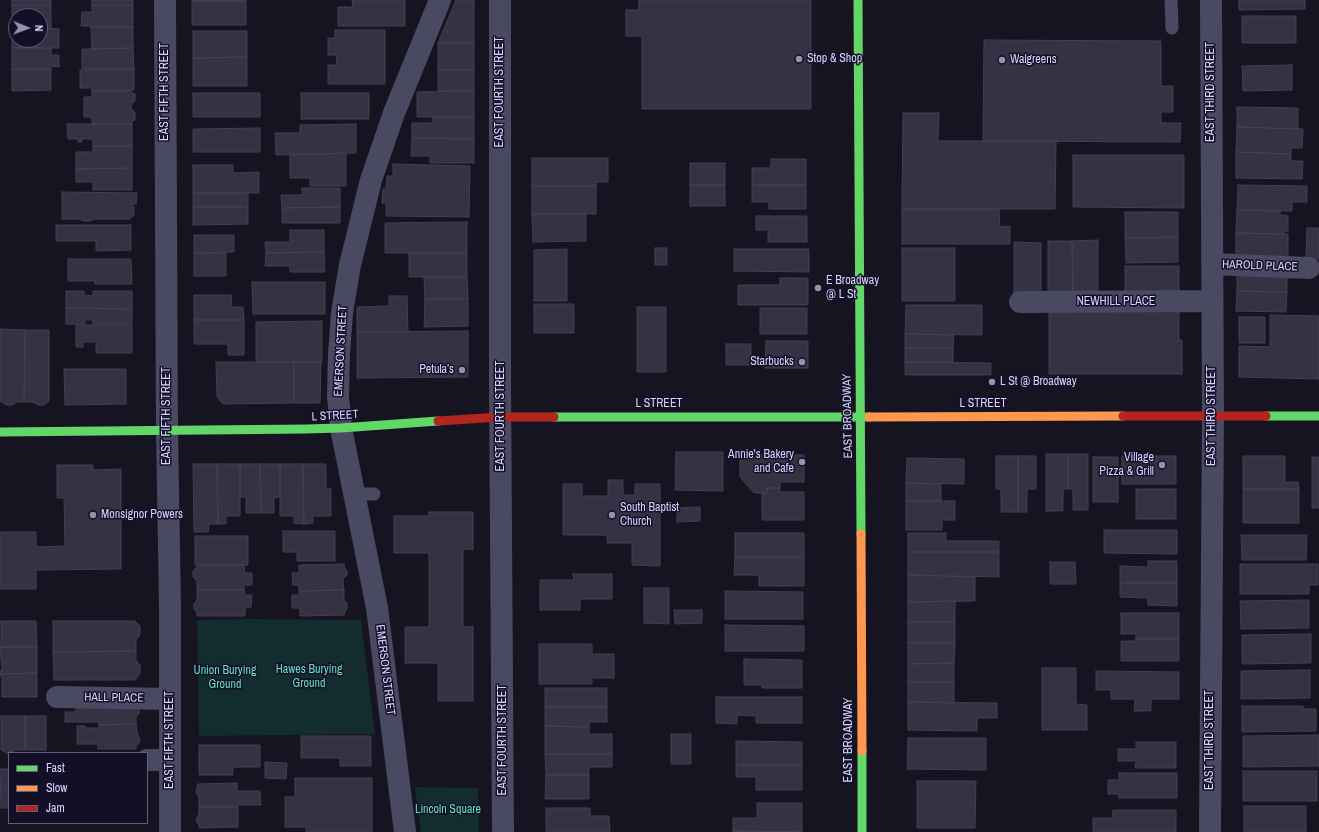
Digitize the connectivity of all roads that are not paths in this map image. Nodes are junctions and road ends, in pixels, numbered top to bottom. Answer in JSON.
{"nodes":[{"id":1,"x":165,"y":0,"type":"edge"},
{"id":2,"x":440,"y":0,"type":"edge"},
{"id":3,"x":500,"y":0,"type":"edge"},
{"id":4,"x":858,"y":0,"type":"edge"},
{"id":5,"x":1171,"y":0,"type":"edge"},
{"id":6,"x":1211,"y":0,"type":"edge"},
{"id":7,"x":1172,"y":28,"type":"dead end"},
{"id":8,"x":1212,"y":264,"type":"junction"},
{"id":9,"x":1309,"y":268,"type":"dead end"},
{"id":10,"x":1212,"y":301,"type":"junction"},
{"id":11,"x":1020,"y":302,"type":"dead end"},
{"id":12,"x":501,"y":416,"type":"junction"},
{"id":13,"x":861,"y":416,"type":"junction"},
{"id":14,"x":1213,"y":416,"type":"junction"},
{"id":15,"x":1319,"y":416,"type":"edge"},
{"id":16,"x":341,"y":428,"type":"junction"},
{"id":17,"x":167,"y":430,"type":"junction"},
{"id":18,"x":0,"y":432,"type":"edge"},
{"id":19,"x":57,"y":697,"type":"dead end"},
{"id":20,"x":170,"y":699,"type":"junction"},
{"id":21,"x":148,"y":760,"type":"edge"},
{"id":22,"x":169,"y":760,"type":"junction"},
{"id":23,"x":170,"y":832,"type":"edge"},
{"id":24,"x":405,"y":832,"type":"edge"},
{"id":25,"x":503,"y":832,"type":"edge"},
{"id":26,"x":862,"y":832,"type":"edge"},
{"id":27,"x":1210,"y":832,"type":"edge"}],
"edges":[{"from":1,"to":17,"type":"street","name":"EAST FIFTH STREET"},
{"from":2,"to":16,"type":"street","name":"EMERSON STREET"},
{"from":3,"to":12,"type":"street","name":"EAST FOURTH STREET"},
{"from":4,"to":13,"type":"main road","name":"EAST BROADWAY"},
{"from":5,"to":7,"type":"lane"},
{"from":6,"to":8,"type":"street","name":"EAST THIRD STREET"},
{"from":8,"to":9,"type":"street","name":"HAROLD PLACE"},
{"from":8,"to":10,"type":"street","name":"EAST THIRD STREET"},
{"from":10,"to":11,"type":"street","name":"NEWHILL PLACE"},
{"from":10,"to":14,"type":"street","name":"EAST THIRD STREET"},
{"from":12,"to":13,"type":"main road","name":"L STREET"},
{"from":12,"to":16,"type":"main road","name":"L STREET"},
{"from":12,"to":25,"type":"street","name":"EAST FOURTH STREET"},
{"from":13,"to":14,"type":"main road","name":"L STREET"},
{"from":13,"to":26,"type":"main road","name":"EAST BROADWAY"},
{"from":14,"to":15,"type":"main road","name":"L STREET"},
{"from":14,"to":27,"type":"street","name":"EAST THIRD STREET"},
{"from":16,"to":17,"type":"main road","name":"L STREET"},
{"from":16,"to":24,"type":"street","name":"EMERSON STREET"},
{"from":17,"to":18,"type":"main road","name":"L STREET"},
{"from":17,"to":20,"type":"street","name":"EAST FIFTH STREET"},
{"from":19,"to":20,"type":"street","name":"HALL PLACE"},
{"from":20,"to":22,"type":"street","name":"EAST FIFTH STREET"},
{"from":21,"to":22,"type":"street"},
{"from":22,"to":23,"type":"street","name":"EAST FIFTH STREET"}]}
